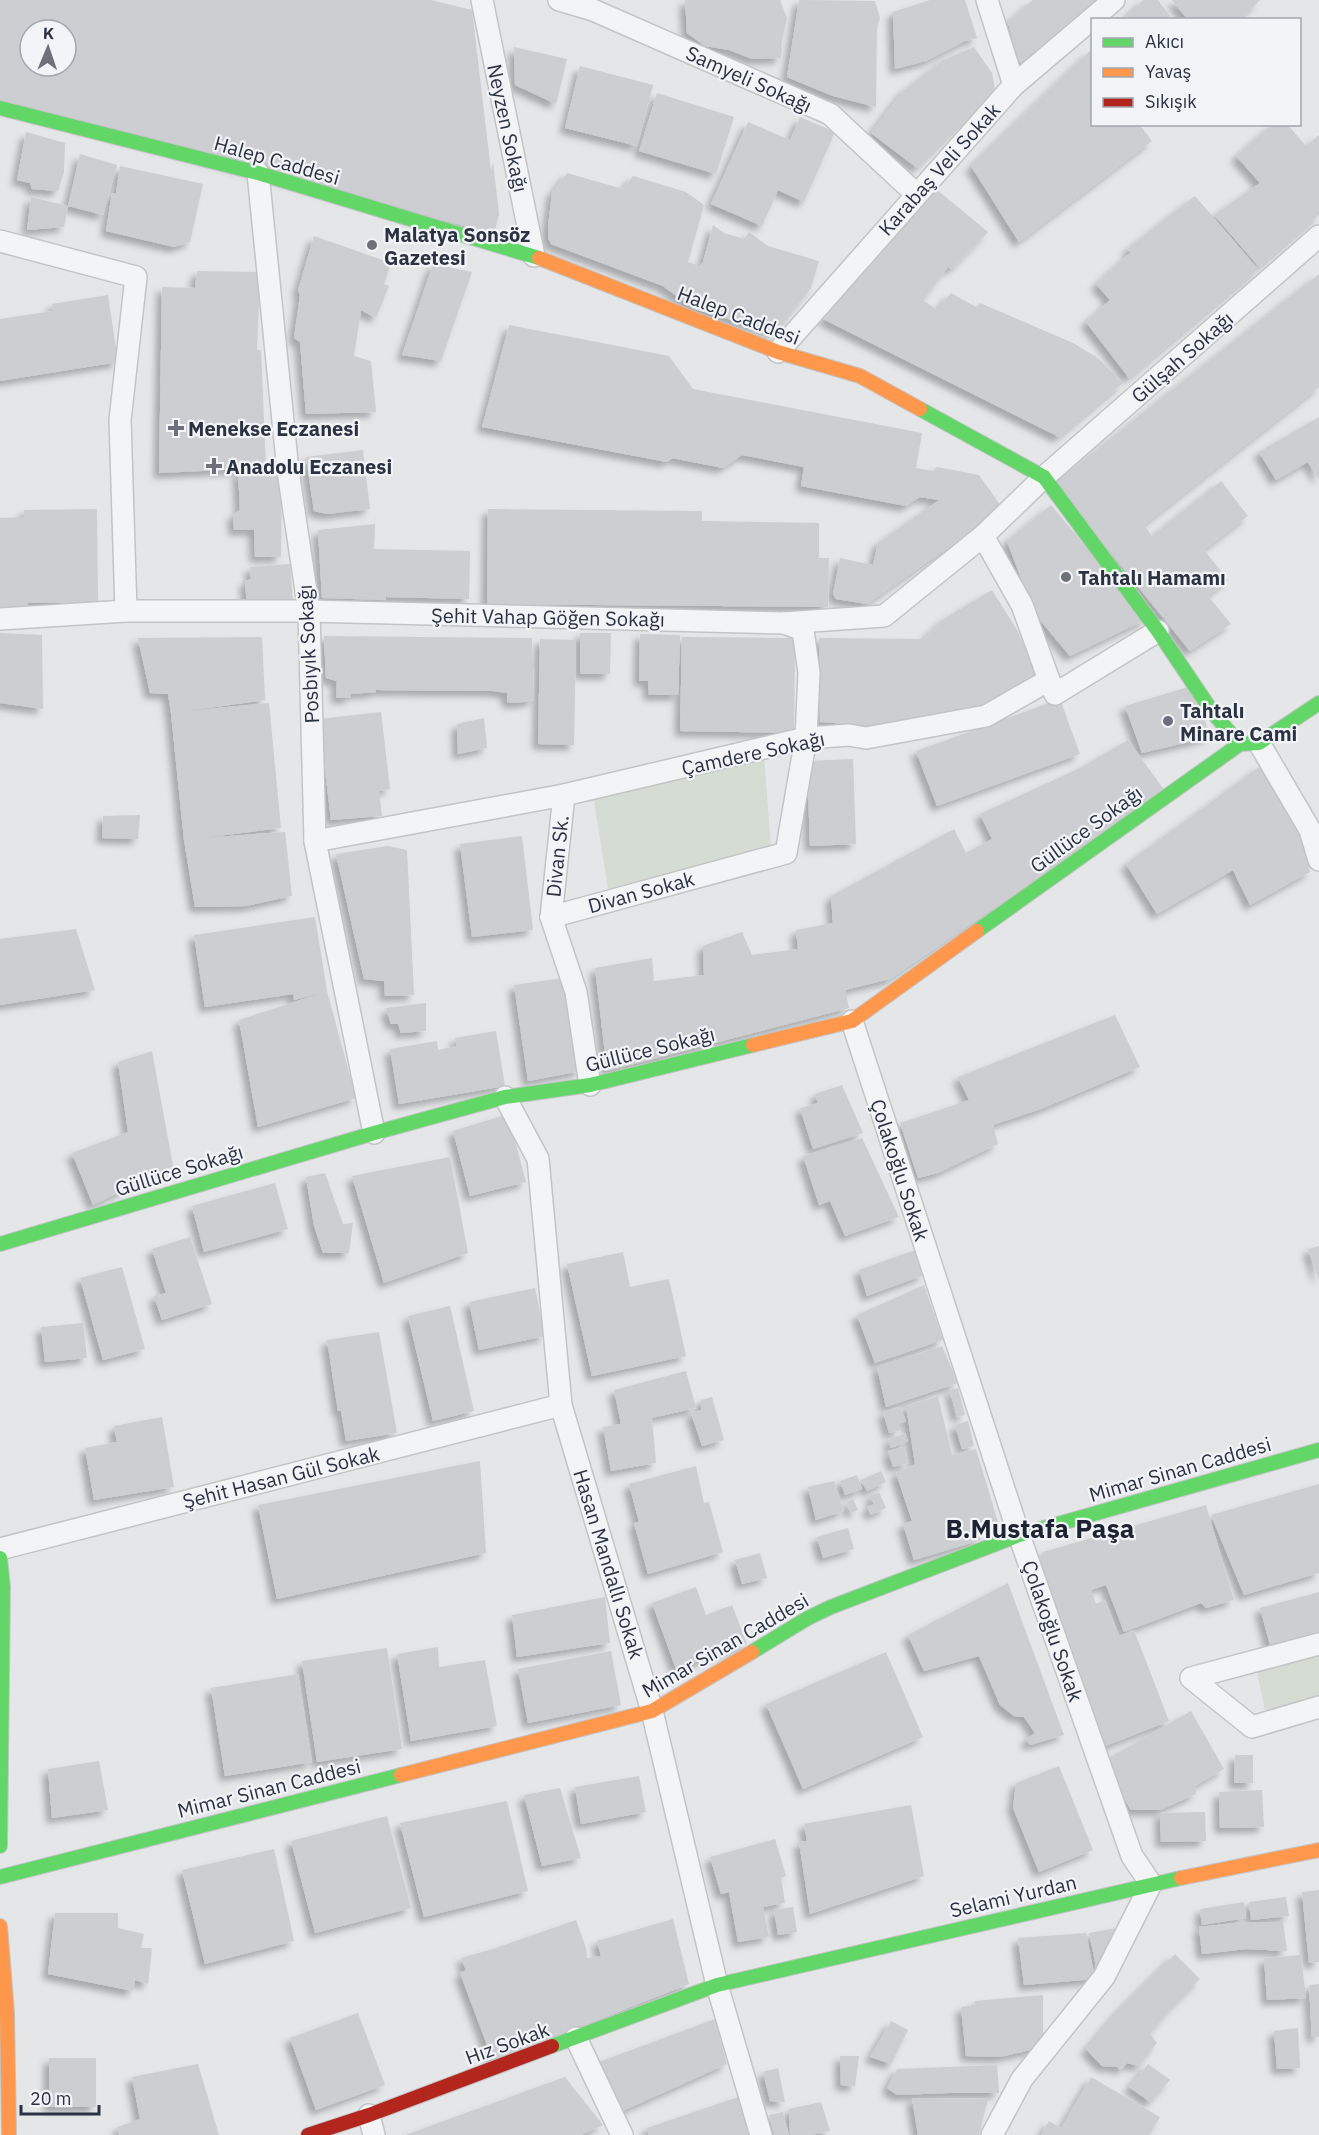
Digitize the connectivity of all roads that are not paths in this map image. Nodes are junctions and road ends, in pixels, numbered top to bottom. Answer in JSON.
{"nodes":[{"id":1,"x":482,"y":0,"type":"edge"},
{"id":2,"x":559,"y":0,"type":"edge"},
{"id":3,"x":987,"y":0,"type":"edge"},
{"id":4,"x":1114,"y":0,"type":"edge"},
{"id":5,"x":1093,"y":18,"type":"edge"},
{"id":6,"x":1091,"y":20,"type":"edge"},
{"id":7,"x":1014,"y":86,"type":"junction"},
{"id":8,"x":0,"y":108,"type":"edge"},
{"id":9,"x":258,"y":173,"type":"junction"},
{"id":10,"x":916,"y":194,"type":"junction"},
{"id":11,"x":1319,"y":236,"type":"edge"},
{"id":12,"x":0,"y":241,"type":"edge"},
{"id":13,"x":534,"y":256,"type":"junction"},
{"id":14,"x":778,"y":352,"type":"junction"},
{"id":15,"x":1044,"y":477,"type":"junction"},
{"id":16,"x":982,"y":536,"type":"junction"},
{"id":17,"x":126,"y":611,"type":"junction"},
{"id":18,"x":309,"y":611,"type":"junction"},
{"id":19,"x":0,"y":619,"type":"edge"},
{"id":20,"x":784,"y":623,"type":"junction"},
{"id":21,"x":1158,"y":631,"type":"junction"},
{"id":22,"x":1049,"y":680,"type":"junction"},
{"id":23,"x":1319,"y":703,"type":"edge"},
{"id":24,"x":806,"y":738,"type":"junction"},
{"id":25,"x":1249,"y":743,"type":"junction"},
{"id":26,"x":564,"y":795,"type":"junction"},
{"id":27,"x":315,"y":841,"type":"junction"},
{"id":28,"x":1319,"y":860,"type":"edge"},
{"id":29,"x":551,"y":917,"type":"junction"},
{"id":30,"x":852,"y":1020,"type":"junction"},
{"id":31,"x":590,"y":1084,"type":"junction"},
{"id":32,"x":505,"y":1097,"type":"junction"},
{"id":33,"x":374,"y":1132,"type":"junction"},
{"id":34,"x":0,"y":1244,"type":"edge"},
{"id":35,"x":561,"y":1405,"type":"junction"},
{"id":36,"x":1319,"y":1450,"type":"edge"},
{"id":37,"x":1018,"y":1534,"type":"junction"},
{"id":38,"x":0,"y":1549,"type":"edge"},
{"id":39,"x":0,"y":1558,"type":"edge"},
{"id":40,"x":1319,"y":1644,"type":"edge"},
{"id":41,"x":1319,"y":1707,"type":"edge"},
{"id":42,"x":652,"y":1711,"type":"junction"},
{"id":43,"x":0,"y":1837,"type":"edge"},
{"id":44,"x":1319,"y":1851,"type":"edge"},
{"id":45,"x":0,"y":1877,"type":"edge"},
{"id":46,"x":1151,"y":1884,"type":"junction"},
{"id":47,"x":0,"y":1926,"type":"edge"},
{"id":48,"x":717,"y":1984,"type":"junction"},
{"id":49,"x":576,"y":2038,"type":"junction"},
{"id":50,"x":371,"y":2125,"type":"edge"},
{"id":51,"x":9,"y":2135,"type":"edge"},
{"id":52,"x":308,"y":2135,"type":"edge"},
{"id":53,"x":622,"y":2135,"type":"edge"},
{"id":54,"x":761,"y":2135,"type":"edge"},
{"id":55,"x":992,"y":2135,"type":"edge"}],
"edges":[{"from":1,"to":13,"type":"street","name":"Neyzen Sokağı"},
{"from":2,"to":10,"type":"street","name":"Samyeli Sokağı"},
{"from":3,"to":7,"type":"street"},
{"from":4,"to":5,"type":"street","name":"Karabaş Veli Sokak"},
{"from":6,"to":7,"type":"street","name":"Karabaş Veli Sokak"},
{"from":7,"to":10,"type":"street","name":"Karabaş Veli Sokak"},
{"from":8,"to":9,"type":"street","name":"Halep Caddesi"},
{"from":9,"to":13,"type":"street","name":"Halep Caddesi"},
{"from":9,"to":18,"type":"street","name":"Posbıyık Sokağı"},
{"from":10,"to":14,"type":"street","name":"Karabaş Veli Sokak"},
{"from":11,"to":15,"type":"street","name":"Gülşah Sokağı"},
{"from":12,"to":17,"type":"street"},
{"from":13,"to":14,"type":"street","name":"Halep Caddesi"},
{"from":14,"to":15,"type":"street","name":"Halep Caddesi"},
{"from":15,"to":16,"type":"street","name":"Şehit Vahap Göğen Sokağı"},
{"from":15,"to":21,"type":"street","name":"Halep Caddesi"},
{"from":16,"to":20,"type":"street","name":"Şehit Vahap Göğen Sokağı"},
{"from":16,"to":22,"type":"street"},
{"from":17,"to":18,"type":"street","name":"Şehit Vahap Göğen Sokağı"},
{"from":17,"to":19,"type":"street","name":"Şehit Vahap Göğen Sokağı"},
{"from":18,"to":20,"type":"street","name":"Şehit Vahap Göğen Sokağı"},
{"from":18,"to":27,"type":"street","name":"Posbıyık Sokağı"},
{"from":20,"to":24,"type":"street"},
{"from":21,"to":22,"type":"street"},
{"from":21,"to":25,"type":"street","name":"Halep Caddesi"},
{"from":22,"to":24,"type":"street","name":"Çamdere Sokağı"},
{"from":23,"to":25,"type":"street"},
{"from":24,"to":26,"type":"street","name":"Çamdere Sokağı"},
{"from":24,"to":29,"type":"street","name":"Divan Sokak"},
{"from":25,"to":28,"type":"street"},
{"from":25,"to":30,"type":"street","name":"Güllüce Sokağı"},
{"from":26,"to":27,"type":"street","name":"Çamdere Sokağı"},
{"from":26,"to":29,"type":"street","name":"Divan Sk."},
{"from":27,"to":33,"type":"street","name":"Posbıyık Sokağı"},
{"from":29,"to":31,"type":"street"},
{"from":30,"to":31,"type":"street","name":"Güllüce Sokağı"},
{"from":30,"to":37,"type":"street","name":"Çolakoğlu Sokak"},
{"from":31,"to":32,"type":"street","name":"Güllüce Sokağı"},
{"from":32,"to":33,"type":"street","name":"Güllüce Sokağı"},
{"from":32,"to":35,"type":"street","name":"Hasan Mandallı Sokak"},
{"from":33,"to":34,"type":"street","name":"Güllüce Sokağı"},
{"from":35,"to":38,"type":"street","name":"Şehit Hasan Gül Sokak"},
{"from":35,"to":42,"type":"street","name":"Hasan Mandallı Sokak"},
{"from":36,"to":37,"type":"street","name":"Mimar Sinan Caddesi"},
{"from":37,"to":42,"type":"street","name":"Mimar Sinan Caddesi"},
{"from":37,"to":46,"type":"street","name":"Çolakoğlu Sokak"},
{"from":39,"to":43,"type":"street"},
{"from":40,"to":41,"type":"street"},
{"from":42,"to":45,"type":"street","name":"Mimar Sinan Caddesi"},
{"from":42,"to":48,"type":"street","name":"Hasan Mandallı Sokak"},
{"from":44,"to":46,"type":"street","name":"Selami Yurdan"},
{"from":46,"to":48,"type":"street","name":"Selami Yurdan"},
{"from":46,"to":55,"type":"street"},
{"from":47,"to":51,"type":"street"},
{"from":48,"to":49,"type":"street","name":"Hız Sokak"},
{"from":48,"to":54,"type":"street","name":"Hasan Mandallı Sokak"},
{"from":49,"to":50,"type":"street","name":"Hız Sokak"},
{"from":49,"to":53,"type":"street"},
{"from":50,"to":52,"type":"street","name":"Hız Sokak"}]}
